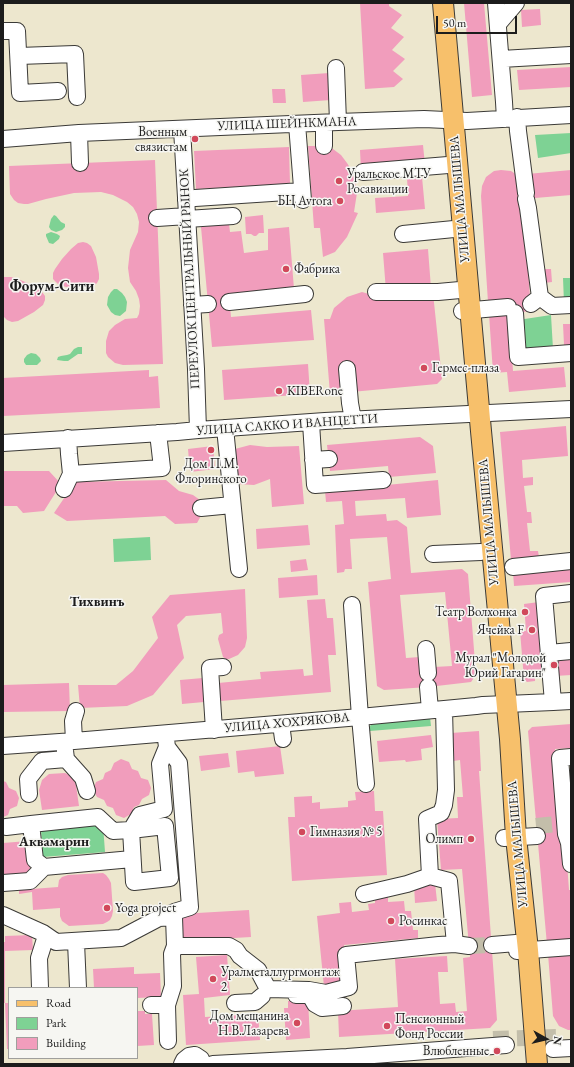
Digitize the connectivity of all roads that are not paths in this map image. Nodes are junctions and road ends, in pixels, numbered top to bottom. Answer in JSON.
{"nodes":[{"id":1,"x":433,"y":3,"type":"edge"},
{"id":2,"x":443,"y":3,"type":"edge"},
{"id":3,"x":496,"y":3,"type":"edge"},
{"id":4,"x":516,"y":3,"type":"edge"},
{"id":5,"x":498,"y":24,"type":"junction"},
{"id":6,"x":3,"y":31,"type":"edge"},
{"id":7,"x":571,"y":55,"type":"edge"},
{"id":8,"x":19,"y":56,"type":"junction"},
{"id":9,"x":501,"y":59,"type":"junction"},
{"id":10,"x":336,"y":68,"type":"dead end"},
{"id":11,"x":58,"y":91,"type":"dead end"},
{"id":12,"x":77,"y":97,"type":"dead end"},
{"id":13,"x":571,"y":115,"type":"edge"},
{"id":14,"x":511,"y":118,"type":"junction"},
{"id":15,"x":448,"y":120,"type":"junction"},
{"id":16,"x":331,"y":122,"type":"junction"},
{"id":17,"x":297,"y":124,"type":"junction"},
{"id":18,"x":182,"y":129,"type":"junction"},
{"id":19,"x":79,"y":132,"type":"junction"},
{"id":20,"x":3,"y":138,"type":"edge"},
{"id":21,"x":324,"y":146,"type":"dead end"},
{"id":22,"x":80,"y":163,"type":"dead end"},
{"id":23,"x":448,"y":164,"type":"junction"},
{"id":24,"x":364,"y":172,"type":"dead end"},
{"id":25,"x":186,"y":200,"type":"junction"},
{"id":26,"x":233,"y":216,"type":"dead end"},
{"id":27,"x":158,"y":218,"type":"dead end"},
{"id":28,"x":187,"y":218,"type":"junction"},
{"id":29,"x":454,"y":229,"type":"junction"},
{"id":30,"x":403,"y":234,"type":"dead end"},
{"id":31,"x":460,"y":290,"type":"junction"},
{"id":32,"x":376,"y":292,"type":"dead end"},
{"id":33,"x":305,"y":294,"type":"dead end"},
{"id":34,"x":229,"y":302,"type":"dead end"},
{"id":35,"x":208,"y":304,"type":"dead end"},
{"id":36,"x":192,"y":305,"type":"junction"},
{"id":37,"x":571,"y":305,"type":"edge"},
{"id":38,"x":466,"y":311,"type":"junction"},
{"id":39,"x":571,"y":353,"type":"edge"},
{"id":40,"x":347,"y":369,"type":"dead end"},
{"id":41,"x":571,"y":408,"type":"edge"},
{"id":42,"x":475,"y":413,"type":"junction"},
{"id":43,"x":353,"y":420,"type":"junction"},
{"id":44,"x":311,"y":423,"type":"junction"},
{"id":45,"x":225,"y":428,"type":"junction"},
{"id":46,"x":198,"y":430,"type":"junction"},
{"id":47,"x":158,"y":434,"type":"junction"},
{"id":48,"x":68,"y":438,"type":"junction"},
{"id":49,"x":3,"y":443,"type":"edge"},
{"id":50,"x":71,"y":474,"type":"junction"},
{"id":51,"x":383,"y":480,"type":"dead end"},
{"id":52,"x":64,"y":489,"type":"dead end"},
{"id":53,"x":232,"y":505,"type":"junction"},
{"id":54,"x":201,"y":508,"type":"dead end"},
{"id":55,"x":481,"y":552,"type":"junction"},
{"id":56,"x":433,"y":554,"type":"dead end"},
{"id":57,"x":571,"y":561,"type":"edge"},
{"id":58,"x":513,"y":567,"type":"dead end"},
{"id":59,"x":239,"y":570,"type":"dead end"},
{"id":60,"x":571,"y":593,"type":"edge"},
{"id":61,"x":352,"y":606,"type":"dead end"},
{"id":62,"x":426,"y":649,"type":"dead end"},
{"id":63,"x":571,"y":651,"type":"edge"},
{"id":64,"x":548,"y":654,"type":"junction"},
{"id":65,"x":223,"y":667,"type":"dead end"},
{"id":66,"x":571,"y":701,"type":"edge"},
{"id":67,"x":553,"y":702,"type":"junction"},
{"id":68,"x":500,"y":704,"type":"junction"},
{"id":69,"x":76,"y":710,"type":"dead end"},
{"id":70,"x":437,"y":710,"type":"junction"},
{"id":71,"x":360,"y":717,"type":"junction"},
{"id":72,"x":214,"y":730,"type":"junction"},
{"id":73,"x":166,"y":740,"type":"junction"},
{"id":74,"x":69,"y":742,"type":"junction"},
{"id":75,"x":3,"y":746,"type":"edge"},
{"id":76,"x":571,"y":757,"type":"edge"},
{"id":77,"x":66,"y":760,"type":"junction"},
{"id":78,"x":366,"y":784,"type":"dead end"},
{"id":79,"x":87,"y":791,"type":"dead end"},
{"id":80,"x":29,"y":794,"type":"dead end"},
{"id":81,"x":31,"y":824,"type":"junction"},
{"id":82,"x":6,"y":827,"type":"dead end"},
{"id":83,"x":131,"y":830,"type":"junction"},
{"id":84,"x":564,"y":830,"type":"edge"},
{"id":85,"x":536,"y":831,"type":"tunnel mouth"},
{"id":86,"x":509,"y":832,"type":"junction"},
{"id":87,"x":132,"y":859,"type":"junction"},
{"id":88,"x":571,"y":864,"type":"edge"},
{"id":89,"x":44,"y":867,"type":"junction"},
{"id":90,"x":430,"y":876,"type":"junction"},
{"id":91,"x":3,"y":883,"type":"edge"},
{"id":92,"x":364,"y":894,"type":"dead end"},
{"id":93,"x":3,"y":915,"type":"edge"},
{"id":94,"x":174,"y":917,"type":"junction"},
{"id":95,"x":46,"y":936,"type":"junction"},
{"id":96,"x":76,"y":942,"type":"junction"},
{"id":97,"x":492,"y":945,"type":"tunnel mouth"},
{"id":98,"x":175,"y":946,"type":"junction"},
{"id":99,"x":571,"y":947,"type":"edge"},
{"id":100,"x":520,"y":948,"type":"junction"},
{"id":101,"x":40,"y":987,"type":"edge"},
{"id":102,"x":78,"y":987,"type":"edge"},
{"id":103,"x":263,"y":988,"type":"junction"},
{"id":104,"x":235,"y":1003,"type":"dead end"},
{"id":105,"x":168,"y":1004,"type":"junction"},
{"id":106,"x":151,"y":1005,"type":"dead end"},
{"id":107,"x":343,"y":1006,"type":"dead end"},
{"id":108,"x":168,"y":1041,"type":"dead end"},
{"id":109,"x":506,"y":1045,"type":"tunnel mouth"},
{"id":110,"x":571,"y":1048,"type":"edge"},
{"id":111,"x":553,"y":1049,"type":"tunnel mouth"},
{"id":112,"x":182,"y":1064,"type":"edge"},
{"id":113,"x":203,"y":1064,"type":"edge"},
{"id":114,"x":213,"y":1064,"type":"edge"},
{"id":115,"x":526,"y":1064,"type":"edge"},
{"id":116,"x":537,"y":1064,"type":"edge"}],
"edges":[{"from":1,"to":15,"type":"main road","name":"УЛИЦА МАЛЫШЕВА"},
{"from":2,"to":15,"type":"main road","name":"УЛИЦА МАЛЫШЕВА"},
{"from":3,"to":5,"type":"street"},
{"from":4,"to":5,"type":"street"},
{"from":5,"to":9,"type":"street"},
{"from":6,"to":8,"type":"street"},
{"from":7,"to":9,"type":"street"},
{"from":8,"to":11,"type":"street"},
{"from":8,"to":12,"type":"street"},
{"from":9,"to":14,"type":"street"},
{"from":10,"to":16,"type":"street"},
{"from":13,"to":14,"type":"street","name":"УЛИЦА ШЕЙНКМАНА"},
{"from":14,"to":15,"type":"street","name":"УЛИЦА ШЕЙНКМАНА"},
{"from":14,"to":37,"type":"street"},
{"from":15,"to":16,"type":"street","name":"УЛИЦА ШЕЙНКМАНА"},
{"from":15,"to":23,"type":"main road","name":"УЛИЦА МАЛЫШЕВА"},
{"from":15,"to":38,"type":"main road","name":"УЛИЦА МАЛЫШЕВА"},
{"from":16,"to":17,"type":"street","name":"УЛИЦА ШЕЙНКМАНА"},
{"from":16,"to":21,"type":"street"},
{"from":17,"to":18,"type":"street","name":"УЛИЦА ШЕЙНКМАНА"},
{"from":17,"to":25,"type":"street"},
{"from":18,"to":19,"type":"street","name":"УЛИЦА ШЕЙНКМАНА"},
{"from":18,"to":25,"type":"street","name":"ПЕРЕУЛОК ЦЕНТРАЛЬНЫЙ РЫНОК"},
{"from":19,"to":20,"type":"street","name":"УЛИЦА ШЕЙНКМАНА"},
{"from":19,"to":22,"type":"street"},
{"from":23,"to":24,"type":"street"},
{"from":23,"to":29,"type":"main road","name":"УЛИЦА МАЛЫШЕВА"},
{"from":25,"to":28,"type":"street","name":"ПЕРЕУЛОК ЦЕНТРАЛЬНЫЙ РЫНОК"},
{"from":26,"to":28,"type":"street"},
{"from":27,"to":28,"type":"street"},
{"from":28,"to":36,"type":"street","name":"ПЕРЕУЛОК ЦЕНТРАЛЬНЫЙ РЫНОК"},
{"from":29,"to":30,"type":"street"},
{"from":29,"to":31,"type":"main road","name":"УЛИЦА МАЛЫШЕВА"},
{"from":31,"to":32,"type":"street"},
{"from":31,"to":38,"type":"main road","name":"УЛИЦА МАЛЫШЕВА"},
{"from":33,"to":34,"type":"street"},
{"from":35,"to":36,"type":"street"},
{"from":36,"to":46,"type":"street","name":"ПЕРЕУЛОК ЦЕНТРАЛЬНЫЙ РЫНОК"},
{"from":38,"to":39,"type":"street"},
{"from":38,"to":42,"type":"main road","name":"УЛИЦА МАЛЫШЕВА"},
{"from":40,"to":43,"type":"street"},
{"from":41,"to":42,"type":"street","name":"УЛИЦА САККО И ВАНЦЕТТИ"},
{"from":42,"to":43,"type":"street","name":"УЛИЦА САККО И ВАНЦЕТТИ"},
{"from":42,"to":55,"type":"main road","name":"УЛИЦА МАЛЫШЕВА"},
{"from":42,"to":68,"type":"main road","name":"УЛИЦА МАЛЫШЕВА"},
{"from":43,"to":44,"type":"street","name":"УЛИЦА САККО И ВАНЦЕТТИ"},
{"from":44,"to":45,"type":"street","name":"УЛИЦА САККО И ВАНЦЕТТИ"},
{"from":44,"to":51,"type":"street"},
{"from":45,"to":46,"type":"street","name":"УЛИЦА САККО И ВАНЦЕТТИ"},
{"from":45,"to":53,"type":"street"},
{"from":46,"to":47,"type":"street","name":"УЛИЦА САККО И ВАНЦЕТТИ"},
{"from":47,"to":48,"type":"street","name":"УЛИЦА САККО И ВАНЦЕТТИ"},
{"from":47,"to":50,"type":"street"},
{"from":48,"to":49,"type":"street","name":"УЛИЦА САККО И ВАНЦЕТТИ"},
{"from":48,"to":50,"type":"street"},
{"from":50,"to":52,"type":"street"},
{"from":53,"to":54,"type":"street"},
{"from":53,"to":59,"type":"street"},
{"from":55,"to":56,"type":"street"},
{"from":55,"to":68,"type":"main road","name":"УЛИЦА МАЛЫШЕВА"},
{"from":57,"to":58,"type":"street"},
{"from":60,"to":64,"type":"street"},
{"from":61,"to":71,"type":"street"},
{"from":62,"to":70,"type":"street"},
{"from":63,"to":64,"type":"street"},
{"from":64,"to":67,"type":"street"},
{"from":65,"to":72,"type":"street"},
{"from":66,"to":67,"type":"street","name":"УЛИЦА ХОХРЯКОВА"},
{"from":67,"to":68,"type":"street","name":"УЛИЦА ХОХРЯКОВА"},
{"from":68,"to":70,"type":"street","name":"УЛИЦА ХОХРЯКОВА"},
{"from":68,"to":86,"type":"main road","name":"УЛИЦА МАЛЫШЕВА"},
{"from":69,"to":74,"type":"street"},
{"from":70,"to":71,"type":"street","name":"УЛИЦА ХОХРЯКОВА"},
{"from":70,"to":90,"type":"street"},
{"from":71,"to":72,"type":"street","name":"УЛИЦА ХОХРЯКОВА"},
{"from":71,"to":78,"type":"street"},
{"from":72,"to":73,"type":"street","name":"УЛИЦА ХОХРЯКОВА"},
{"from":73,"to":74,"type":"street","name":"УЛИЦА ХОХРЯКОВА"},
{"from":73,"to":83,"type":"street"},
{"from":73,"to":94,"type":"street"},
{"from":74,"to":75,"type":"street","name":"УЛИЦА ХОХРЯКОВА"},
{"from":74,"to":77,"type":"street"},
{"from":76,"to":84,"type":"street"},
{"from":77,"to":79,"type":"street"},
{"from":77,"to":80,"type":"street"},
{"from":81,"to":82,"type":"street"},
{"from":81,"to":83,"type":"street"},
{"from":81,"to":89,"type":"street"},
{"from":83,"to":87,"type":"street"},
{"from":83,"to":87,"type":"street"},
{"from":84,"to":88,"type":"street"},
{"from":85,"to":86,"type":"street"},
{"from":86,"to":100,"type":"main road","name":"УЛИЦА МАЛЫШЕВА"},
{"from":87,"to":89,"type":"street"},
{"from":89,"to":91,"type":"street"},
{"from":90,"to":92,"type":"street"},
{"from":90,"to":103,"type":"street"},
{"from":93,"to":95,"type":"street"},
{"from":94,"to":96,"type":"street"},
{"from":94,"to":98,"type":"street"},
{"from":95,"to":96,"type":"street"},
{"from":95,"to":101,"type":"street"},
{"from":96,"to":102,"type":"street"},
{"from":97,"to":100,"type":"street"},
{"from":98,"to":103,"type":"street"},
{"from":98,"to":105,"type":"street"},
{"from":99,"to":100,"type":"street"},
{"from":100,"to":115,"type":"main road","name":"УЛИЦА МАЛЫШЕВА"},
{"from":100,"to":116,"type":"main road","name":"УЛИЦА МАЛЫШЕВА"},
{"from":103,"to":104,"type":"street"},
{"from":103,"to":107,"type":"street"},
{"from":105,"to":106,"type":"street"},
{"from":105,"to":108,"type":"street"},
{"from":109,"to":114,"type":"street"},
{"from":110,"to":111,"type":"street"},
{"from":112,"to":113,"type":"street"}]}
